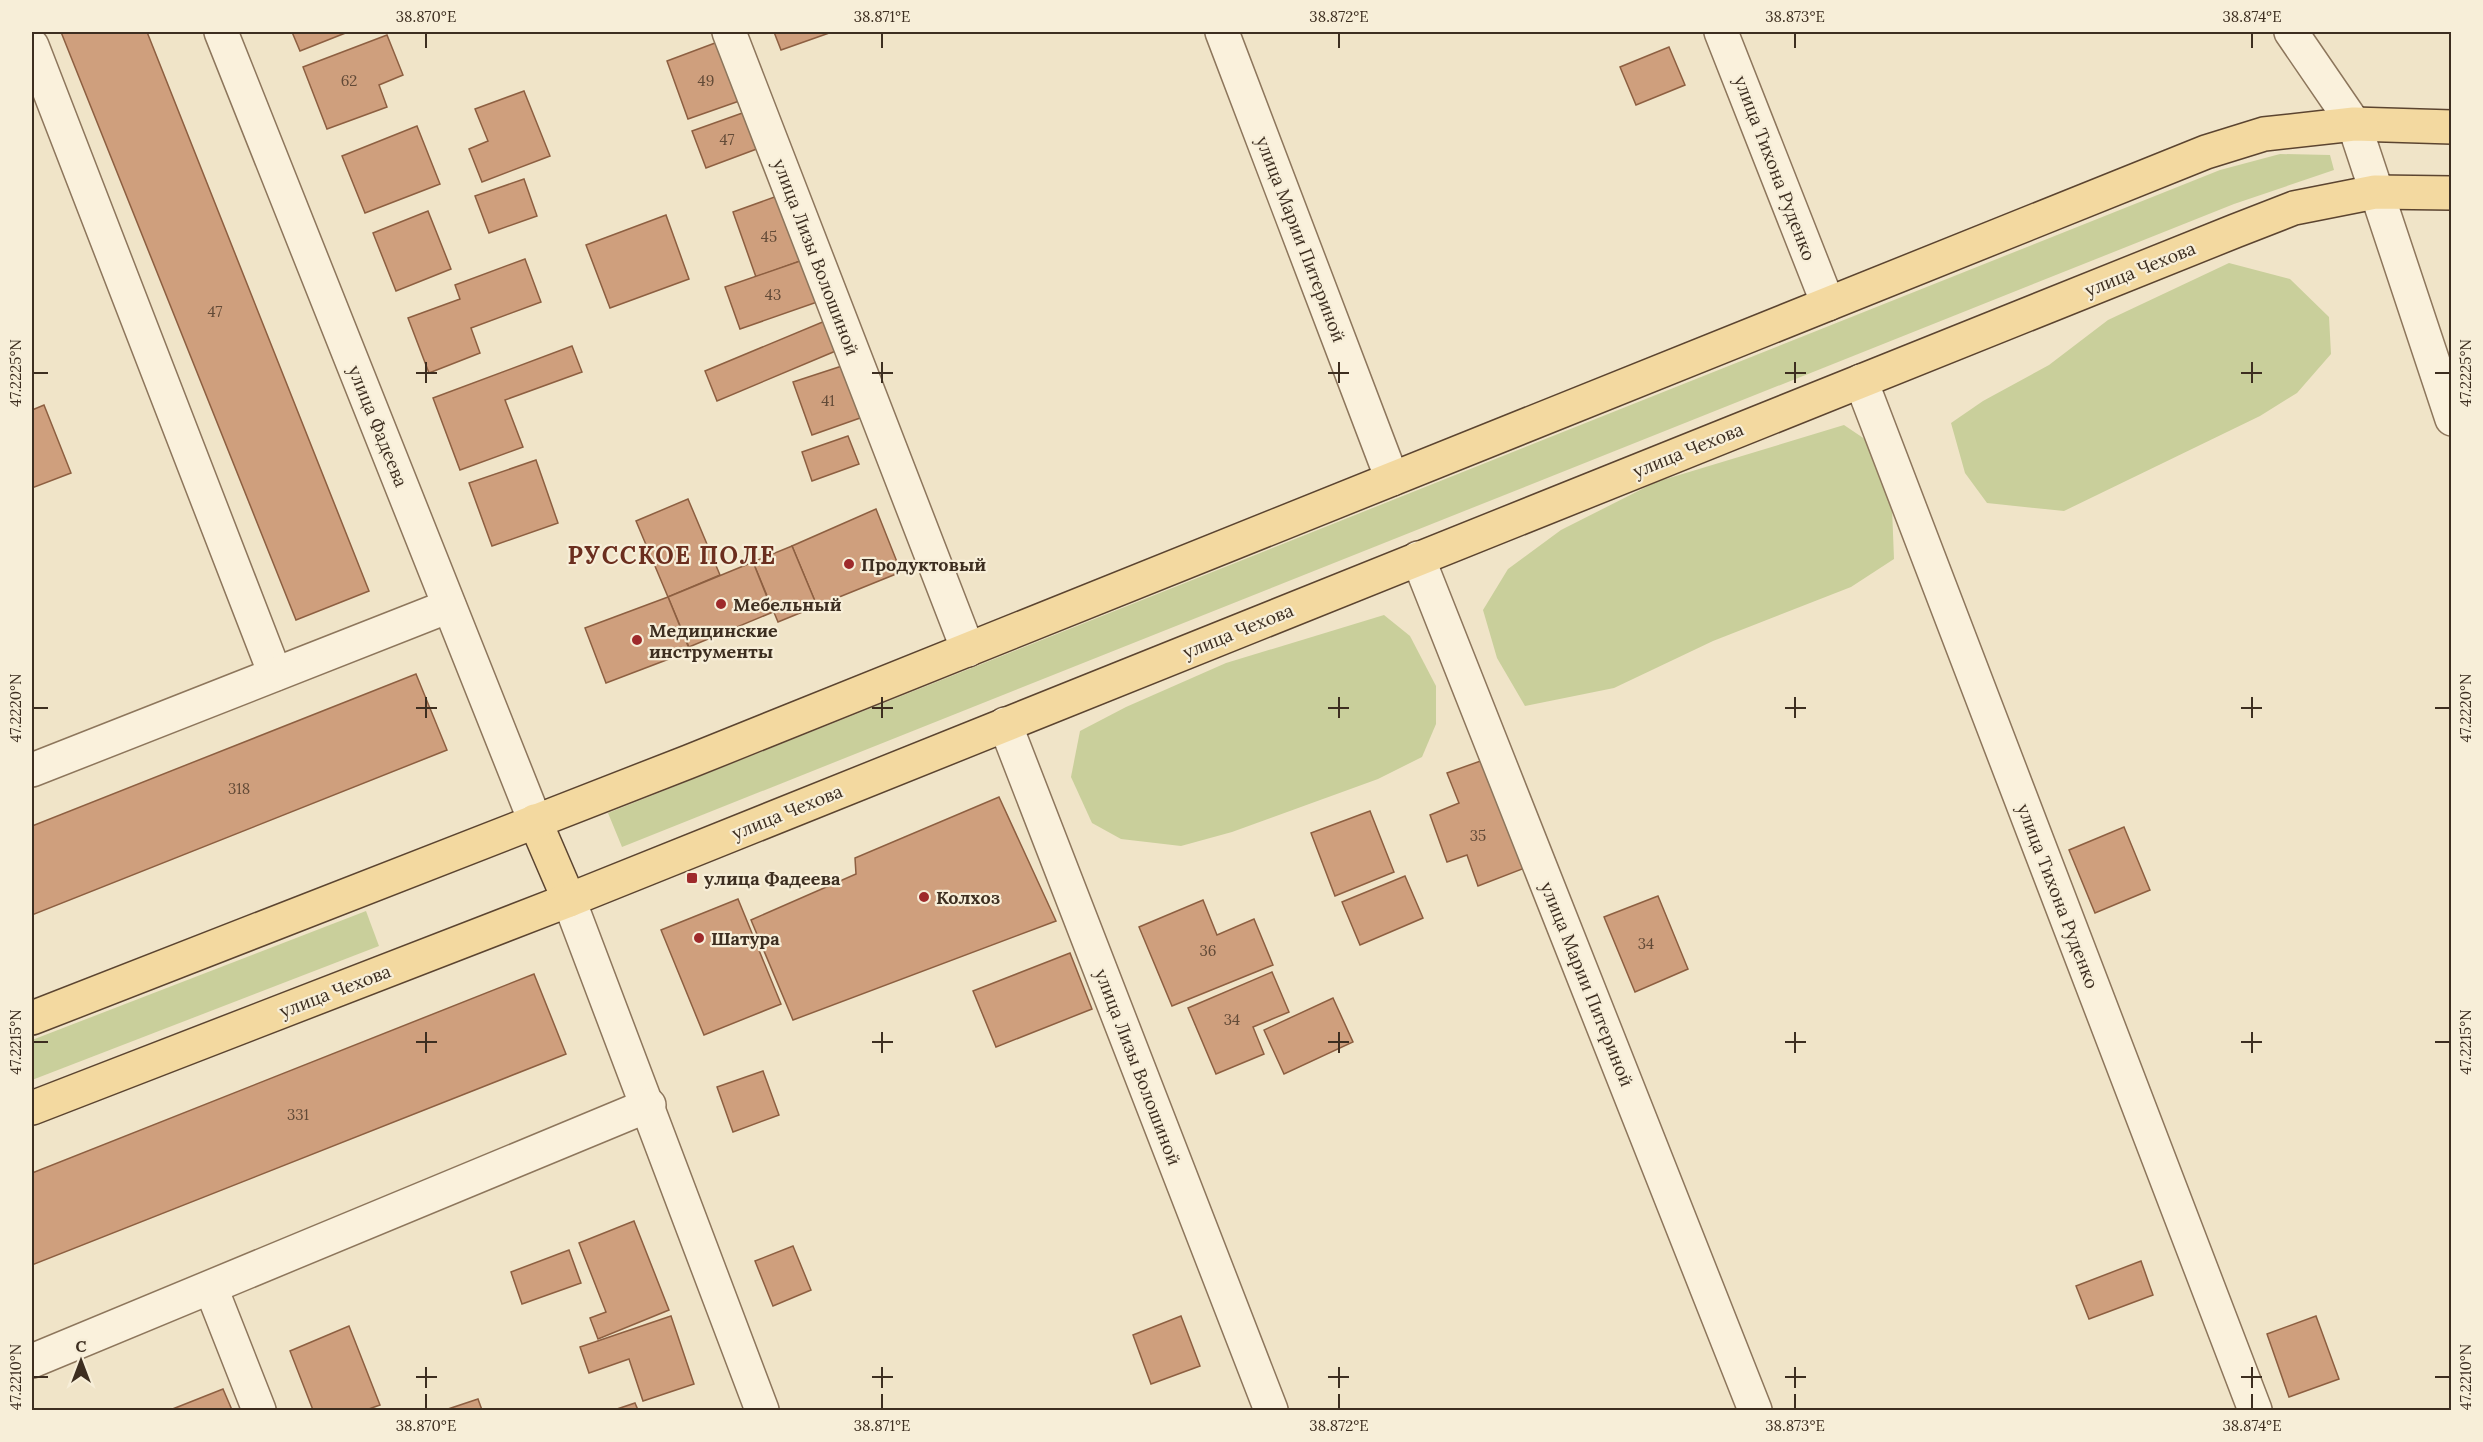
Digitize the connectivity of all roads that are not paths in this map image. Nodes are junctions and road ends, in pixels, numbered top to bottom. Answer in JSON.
{"nodes":[{"id":1,"x":221,"y":32,"type":"edge"},
{"id":2,"x":729,"y":32,"type":"edge"},
{"id":3,"x":1222,"y":32,"type":"edge"},
{"id":4,"x":1721,"y":32,"type":"edge"},
{"id":5,"x":2291,"y":32,"type":"edge"},
{"id":6,"x":32,"y":46,"type":"edge"},
{"id":7,"x":2354,"y":124,"type":"junction"},
{"id":8,"x":2451,"y":127,"type":"edge"},
{"id":9,"x":2375,"y":192,"type":"junction"},
{"id":10,"x":2451,"y":193,"type":"edge"},
{"id":11,"x":1828,"y":304,"type":"junction"},
{"id":12,"x":1861,"y":381,"type":"junction"},
{"id":13,"x":2451,"y":419,"type":"edge"},
{"id":14,"x":1392,"y":479,"type":"junction"},
{"id":15,"x":1418,"y":558,"type":"junction"},
{"id":16,"x":449,"y":606,"type":"junction"},
{"id":17,"x":968,"y":650,"type":"junction"},
{"id":18,"x":275,"y":674,"type":"junction"},
{"id":19,"x":1005,"y":724,"type":"junction"},
{"id":20,"x":32,"y":770,"type":"edge"},
{"id":21,"x":535,"y":821,"type":"junction"},
{"id":22,"x":569,"y":900,"type":"junction"},
{"id":23,"x":32,"y":1018,"type":"edge"},
{"id":24,"x":649,"y":1105,"type":"junction"},
{"id":25,"x":32,"y":1108,"type":"edge"},
{"id":26,"x":211,"y":1288,"type":"junction"},
{"id":27,"x":32,"y":1361,"type":"edge"},
{"id":28,"x":259,"y":1410,"type":"edge"},
{"id":29,"x":762,"y":1410,"type":"edge"},
{"id":30,"x":1271,"y":1410,"type":"edge"},
{"id":31,"x":1755,"y":1410,"type":"edge"},
{"id":32,"x":2255,"y":1410,"type":"edge"}],
"edges":[{"from":1,"to":16,"type":"street","name":"улица Фадеева"},
{"from":2,"to":17,"type":"street","name":"улица Лизы Волошиной"},
{"from":3,"to":14,"type":"street","name":"улица Марии Питериной"},
{"from":4,"to":11,"type":"street","name":"улица Тихона Руденко"},
{"from":5,"to":7,"type":"street"},
{"from":6,"to":18,"type":"street"},
{"from":7,"to":8,"type":"main road"},
{"from":7,"to":9,"type":"street"},
{"from":7,"to":11,"type":"main road"},
{"from":9,"to":10,"type":"main road","name":"улица Чехова"},
{"from":9,"to":12,"type":"main road","name":"улица Чехова"},
{"from":9,"to":13,"type":"street"},
{"from":11,"to":14,"type":"main road"},
{"from":12,"to":15,"type":"main road","name":"улица Чехова"},
{"from":12,"to":32,"type":"street","name":"улица Тихона Руденко"},
{"from":14,"to":17,"type":"main road"},
{"from":15,"to":19,"type":"main road","name":"улица Чехова"},
{"from":15,"to":31,"type":"street","name":"улица Марии Питериной"},
{"from":16,"to":18,"type":"street"},
{"from":16,"to":21,"type":"street","name":"улица Фадеева"},
{"from":17,"to":21,"type":"main road"},
{"from":18,"to":20,"type":"street"},
{"from":19,"to":22,"type":"main road","name":"улица Чехова"},
{"from":19,"to":30,"type":"street","name":"улица Лизы Волошиной"},
{"from":21,"to":22,"type":"main road"},
{"from":21,"to":23,"type":"main road"},
{"from":22,"to":24,"type":"street"},
{"from":22,"to":25,"type":"main road","name":"улица Чехова"},
{"from":24,"to":26,"type":"street"},
{"from":24,"to":29,"type":"street"},
{"from":26,"to":27,"type":"street"},
{"from":26,"to":28,"type":"street"}]}
